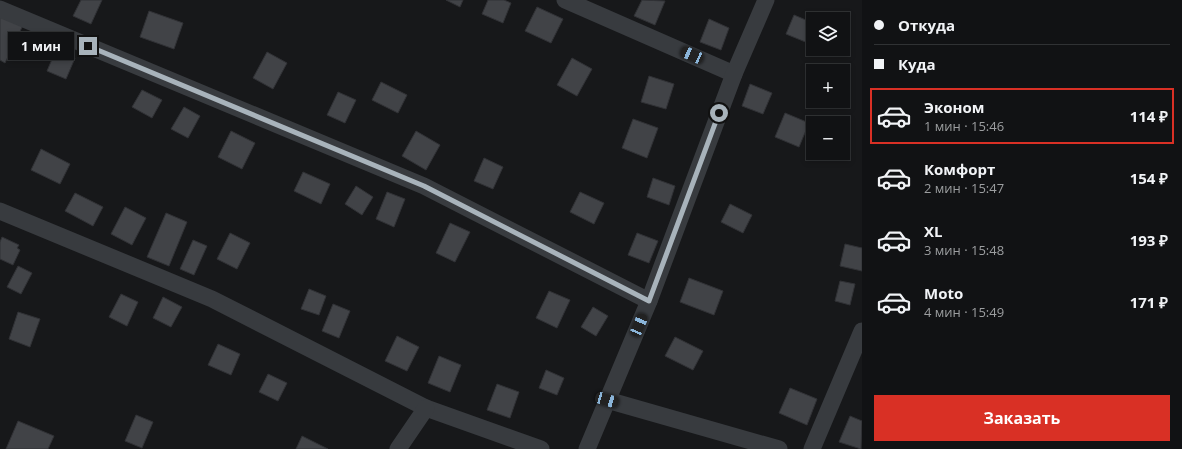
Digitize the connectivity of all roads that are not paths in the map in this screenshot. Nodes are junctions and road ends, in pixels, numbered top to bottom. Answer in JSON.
{"nodes":[{"id":1,"x":565,"y":0,"type":"edge"},
{"id":2,"x":766,"y":0,"type":"edge"},
{"id":3,"x":0,"y":9,"type":"edge"},
{"id":4,"x":734,"y":74,"type":"junction"},
{"id":5,"x":0,"y":211,"type":"edge"},
{"id":6,"x":649,"y":301,"type":"junction"},
{"id":7,"x":862,"y":331,"type":"edge"},
{"id":8,"x":607,"y":400,"type":"junction"},
{"id":9,"x":426,"y":408,"type":"junction"},
{"id":10,"x":398,"y":449,"type":"edge"},
{"id":11,"x":541,"y":449,"type":"edge"},
{"id":12,"x":587,"y":449,"type":"edge"},
{"id":13,"x":779,"y":449,"type":"edge"},
{"id":14,"x":812,"y":449,"type":"edge"}],
"edges":[{"from":1,"to":4,"type":"street"},
{"from":2,"to":4,"type":"street"},
{"from":3,"to":6,"type":"street"},
{"from":4,"to":6,"type":"street"},
{"from":5,"to":9,"type":"street"},
{"from":6,"to":8,"type":"street"},
{"from":7,"to":14,"type":"street"},
{"from":8,"to":12,"type":"street"},
{"from":8,"to":13,"type":"street"},
{"from":9,"to":10,"type":"street"},
{"from":9,"to":11,"type":"street"}]}
